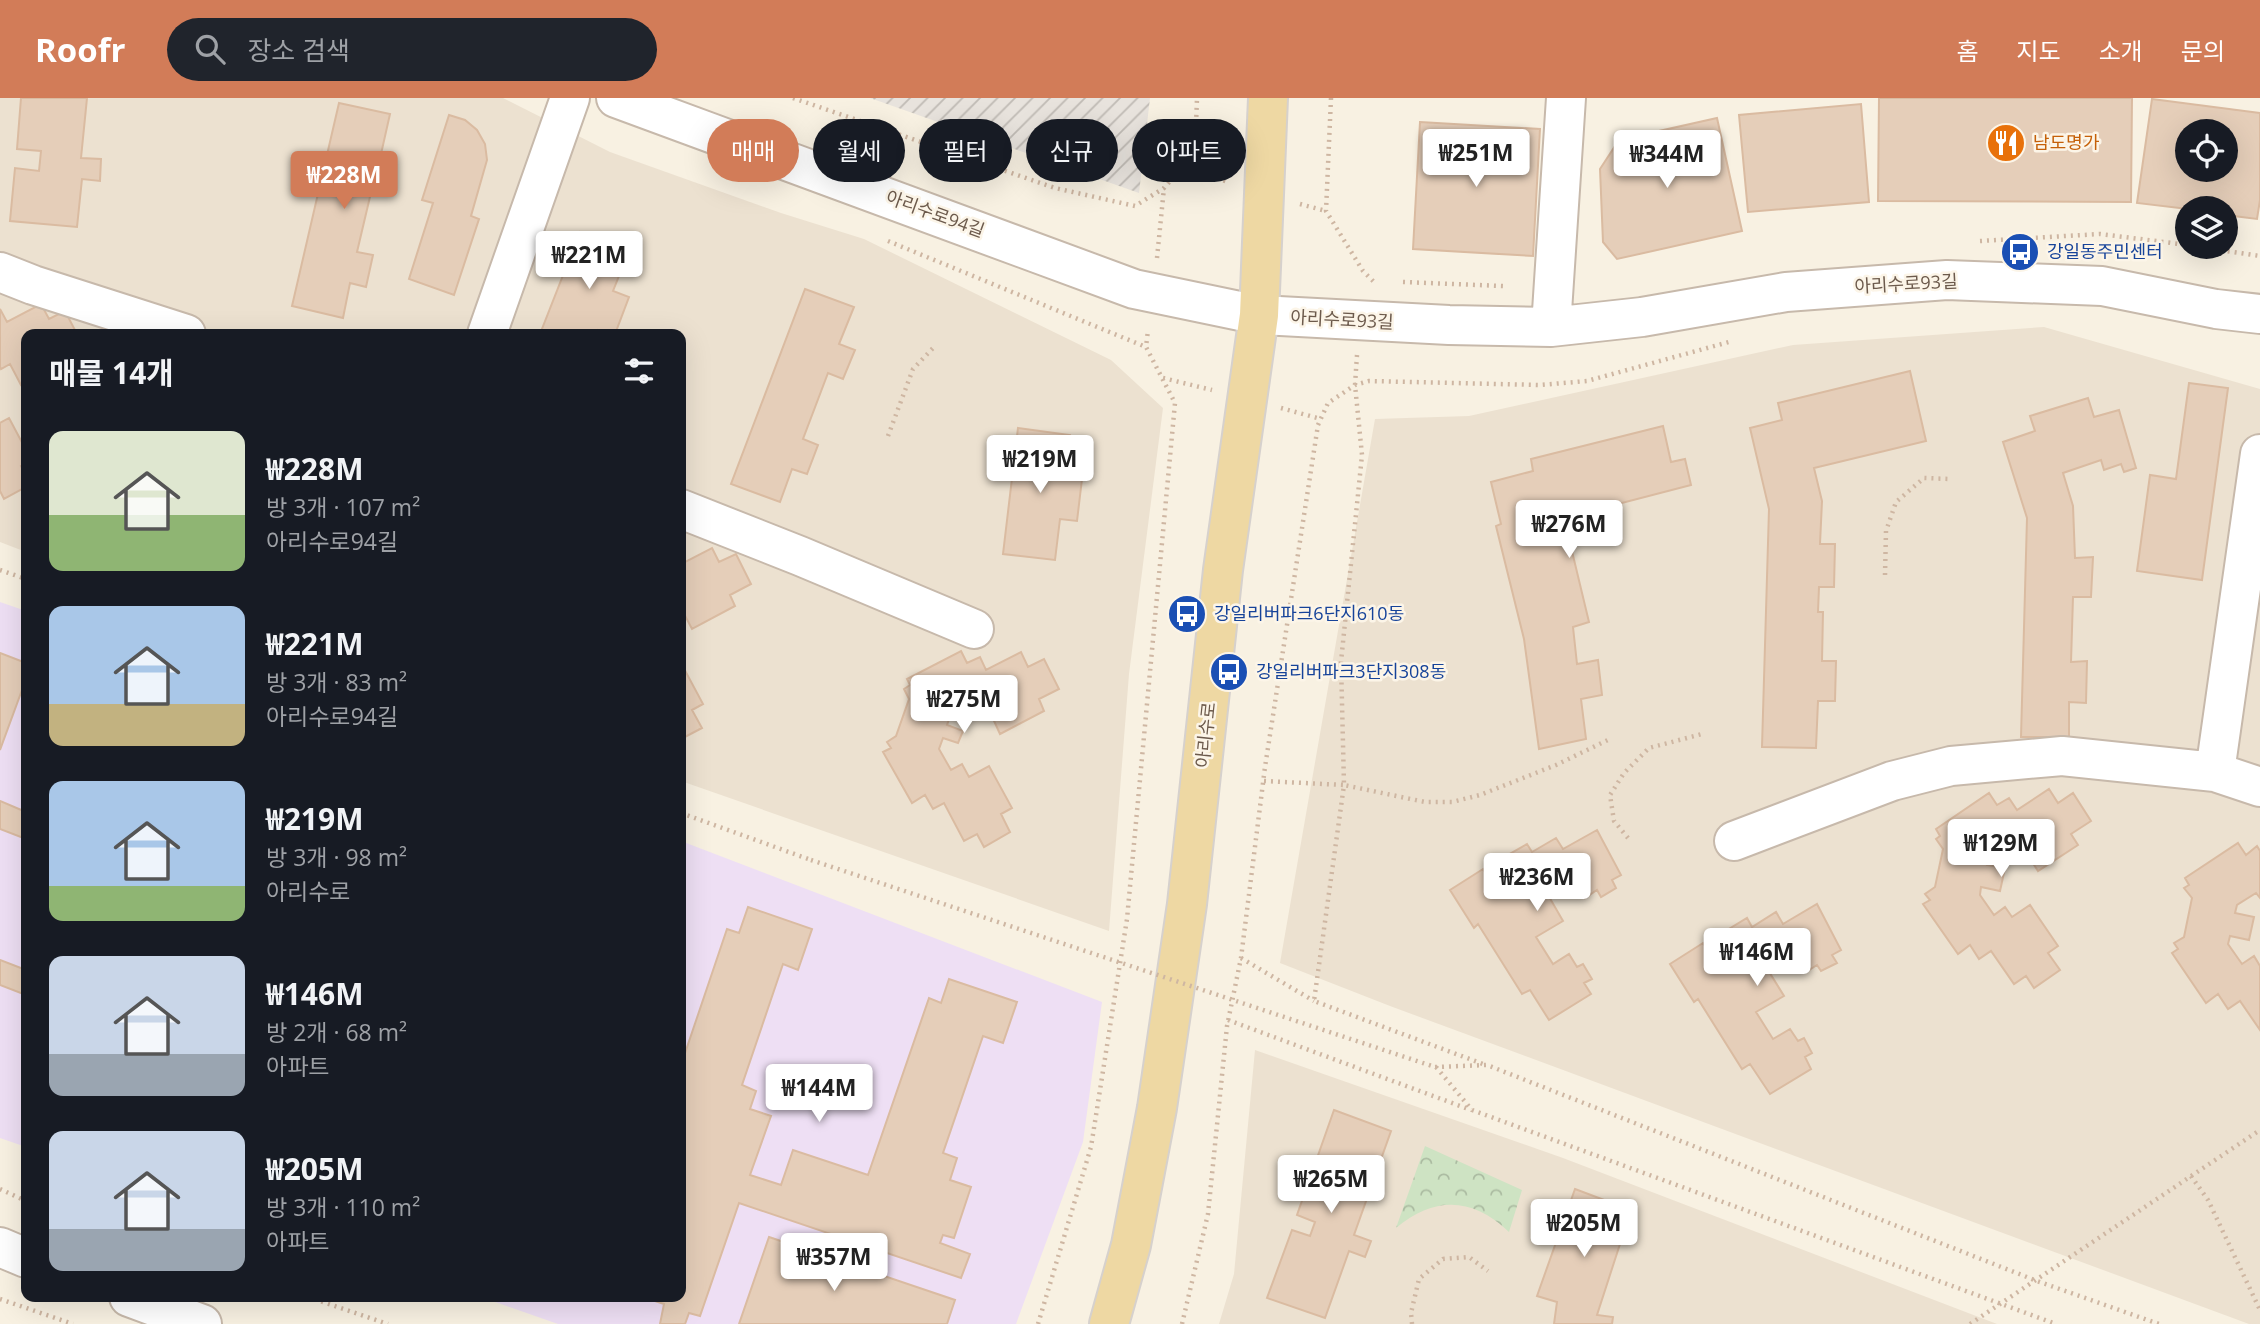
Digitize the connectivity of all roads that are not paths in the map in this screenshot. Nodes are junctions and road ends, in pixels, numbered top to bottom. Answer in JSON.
{"nodes":[{"id":1,"x":570,"y":98,"type":"edge"},
{"id":2,"x":616,"y":98,"type":"edge"},
{"id":3,"x":1268,"y":98,"type":"edge"},
{"id":4,"x":1566,"y":98,"type":"edge"},
{"id":5,"x":0,"y":272,"type":"edge"},
{"id":6,"x":2260,"y":314,"type":"edge"},
{"id":7,"x":1259,"y":315,"type":"junction"},
{"id":8,"x":1551,"y":327,"type":"junction"},
{"id":9,"x":170,"y":329,"type":"edge"},
{"id":10,"x":489,"y":329,"type":"edge"},
{"id":11,"x":2260,"y":454,"type":"edge"},
{"id":12,"x":686,"y":511,"type":"edge"},
{"id":13,"x":974,"y":629,"type":"dead end"},
{"id":14,"x":2215,"y":772,"type":"junction"},
{"id":15,"x":2260,"y":787,"type":"edge"},
{"id":16,"x":1734,"y":841,"type":"dead end"},
{"id":17,"x":0,"y":1247,"type":"edge"},
{"id":18,"x":21,"y":1256,"type":"edge"},
{"id":19,"x":143,"y":1302,"type":"edge"},
{"id":20,"x":202,"y":1324,"type":"edge"},
{"id":21,"x":1109,"y":1324,"type":"edge"}],
"edges":[{"from":1,"to":10,"type":"street"},
{"from":2,"to":7,"type":"street","name":"아리수로94길"},
{"from":3,"to":7,"type":"main road","name":"아리수로"},
{"from":4,"to":8,"type":"street"},
{"from":5,"to":9,"type":"street"},
{"from":6,"to":8,"type":"street","name":"아리수로93길"},
{"from":7,"to":8,"type":"street","name":"아리수로93길"},
{"from":7,"to":21,"type":"main road","name":"아리수로"},
{"from":11,"to":14,"type":"street"},
{"from":12,"to":13,"type":"street"},
{"from":14,"to":15,"type":"street"},
{"from":14,"to":16,"type":"street"},
{"from":17,"to":18,"type":"street"},
{"from":19,"to":20,"type":"street"}]}
